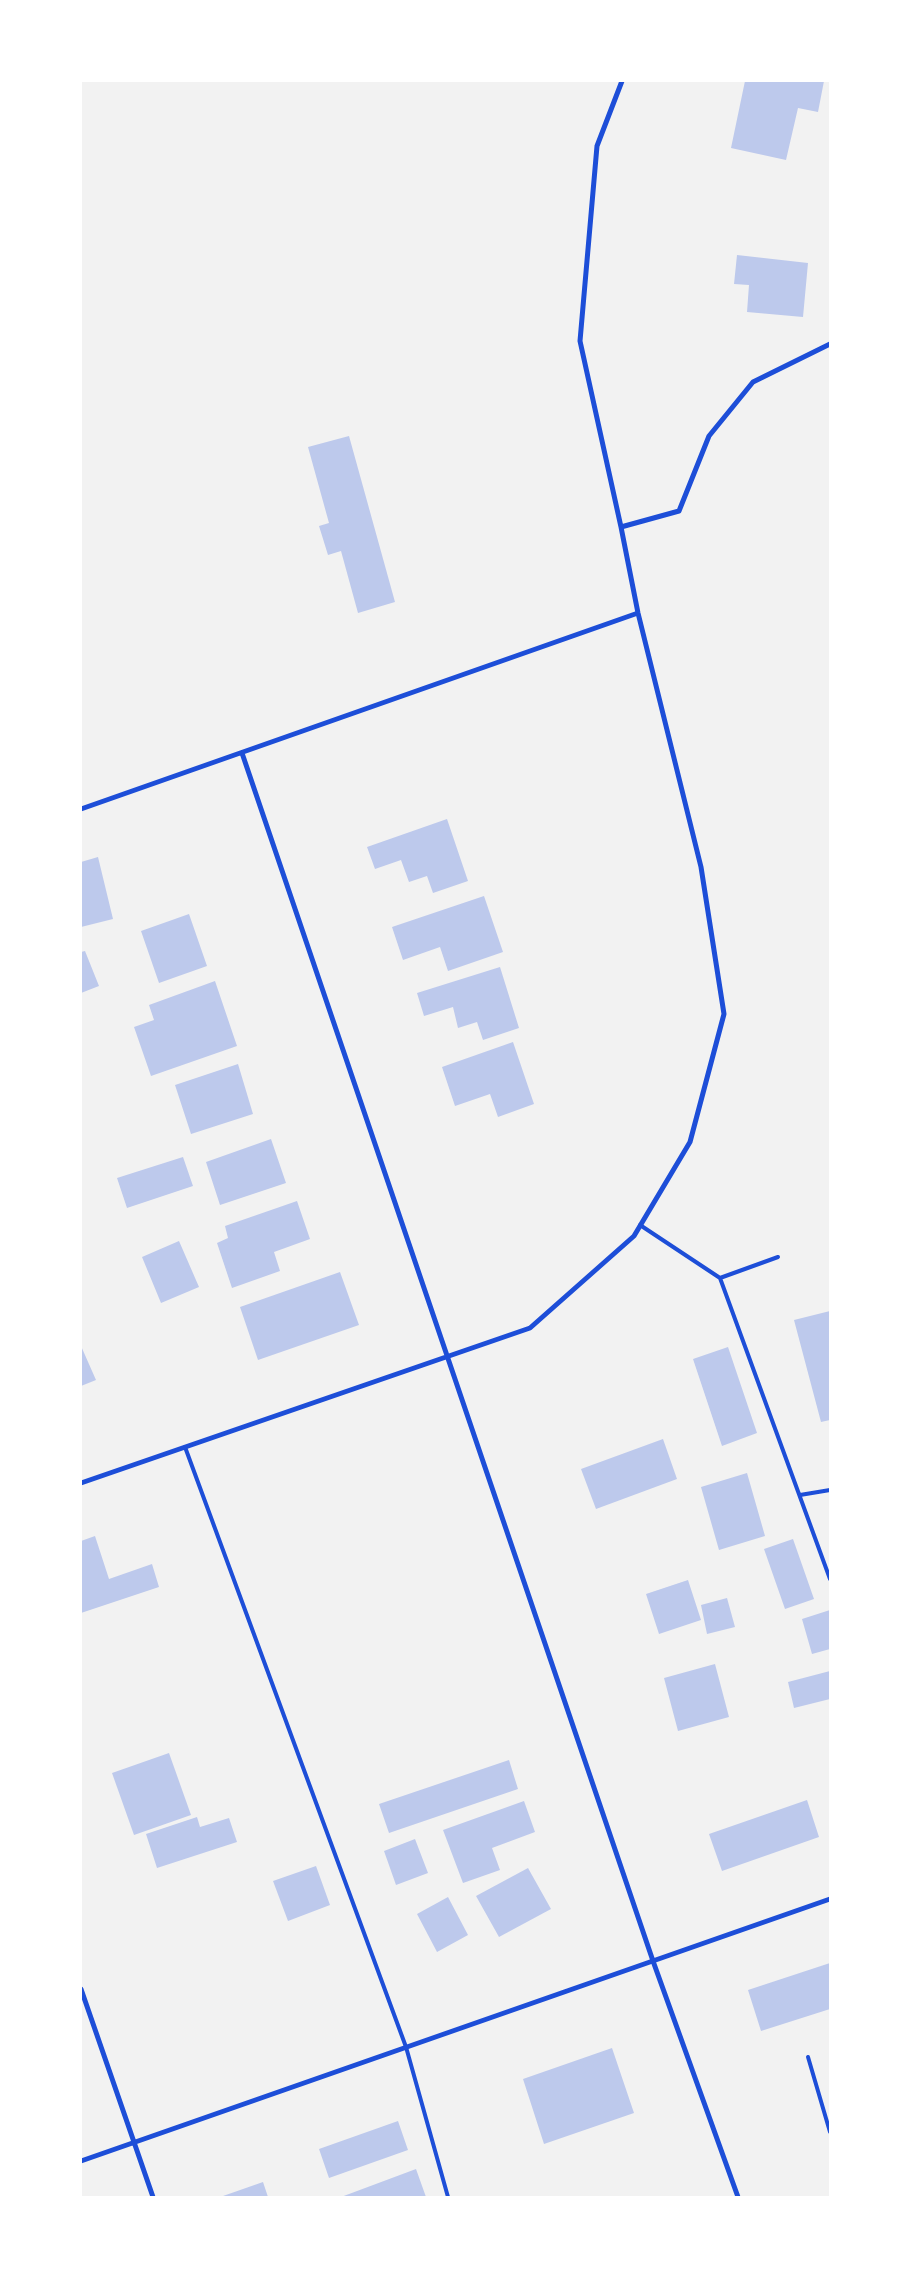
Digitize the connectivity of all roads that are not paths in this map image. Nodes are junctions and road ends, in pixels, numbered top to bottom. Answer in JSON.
{"nodes":[{"id":1,"x":622,"y":81,"type":"edge"},
{"id":2,"x":830,"y":344,"type":"edge"},
{"id":3,"x":621,"y":527,"type":"junction"},
{"id":4,"x":638,"y":613,"type":"junction"},
{"id":5,"x":242,"y":753,"type":"junction"},
{"id":6,"x":81,"y":809,"type":"edge"},
{"id":7,"x":640,"y":1225,"type":"junction"},
{"id":8,"x":778,"y":1257,"type":"dead end"},
{"id":9,"x":720,"y":1278,"type":"junction"},
{"id":10,"x":445,"y":1355,"type":"junction"},
{"id":11,"x":185,"y":1447,"type":"junction"},
{"id":12,"x":81,"y":1483,"type":"edge"},
{"id":13,"x":830,"y":1490,"type":"edge"},
{"id":14,"x":800,"y":1495,"type":"junction"},
{"id":15,"x":830,"y":1579,"type":"edge"},
{"id":16,"x":830,"y":1898,"type":"edge"},
{"id":17,"x":652,"y":1960,"type":"junction"},
{"id":18,"x":81,"y":1989,"type":"edge"},
{"id":19,"x":406,"y":2047,"type":"junction"},
{"id":20,"x":808,"y":2057,"type":"dead end"},
{"id":21,"x":830,"y":2132,"type":"edge"},
{"id":22,"x":134,"y":2143,"type":"junction"},
{"id":23,"x":81,"y":2162,"type":"edge"},
{"id":24,"x":153,"y":2197,"type":"edge"},
{"id":25,"x":448,"y":2197,"type":"edge"},
{"id":26,"x":738,"y":2197,"type":"edge"}],
"edges":[{"from":1,"to":3,"type":"street"},
{"from":2,"to":3,"type":"street"},
{"from":3,"to":4,"type":"street"},
{"from":4,"to":5,"type":"street"},
{"from":4,"to":7,"type":"street"},
{"from":5,"to":6,"type":"street"},
{"from":5,"to":10,"type":"street"},
{"from":7,"to":9,"type":"lane"},
{"from":7,"to":10,"type":"street"},
{"from":8,"to":9,"type":"lane"},
{"from":9,"to":14,"type":"lane"},
{"from":10,"to":11,"type":"street"},
{"from":10,"to":17,"type":"street"},
{"from":11,"to":12,"type":"street"},
{"from":11,"to":19,"type":"lane"},
{"from":13,"to":14,"type":"lane"},
{"from":14,"to":15,"type":"lane"},
{"from":16,"to":17,"type":"street"},
{"from":17,"to":19,"type":"street"},
{"from":17,"to":26,"type":"street"},
{"from":18,"to":22,"type":"street"},
{"from":19,"to":22,"type":"street"},
{"from":19,"to":25,"type":"lane"},
{"from":20,"to":21,"type":"lane"},
{"from":22,"to":23,"type":"street"},
{"from":22,"to":24,"type":"street"}]}
